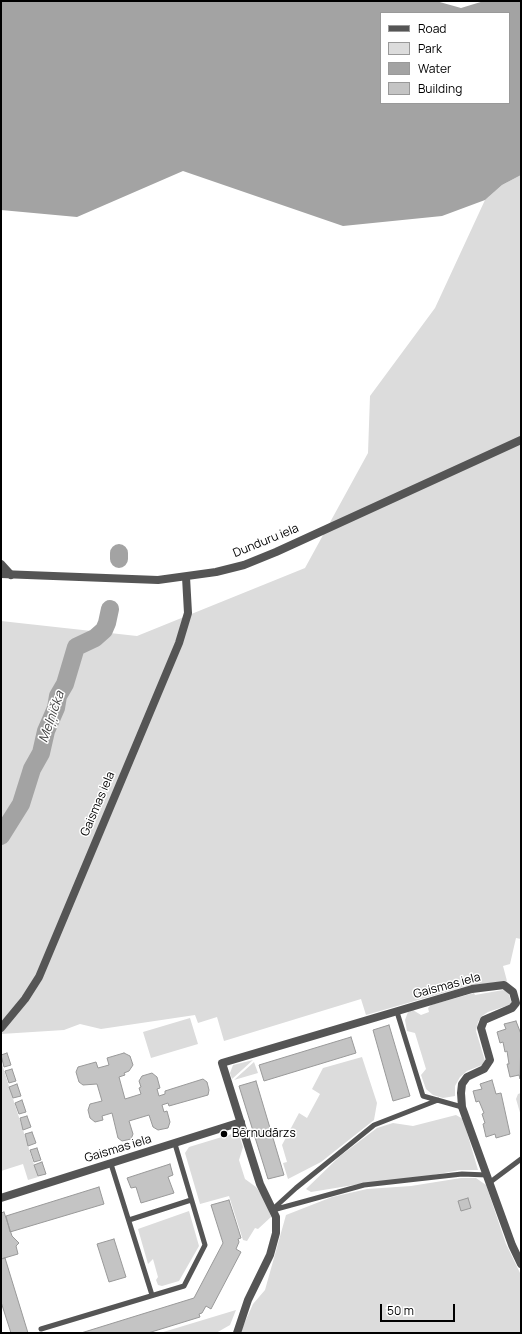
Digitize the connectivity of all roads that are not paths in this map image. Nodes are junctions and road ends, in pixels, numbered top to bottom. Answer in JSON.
{"nodes":[{"id":1,"x":521,"y":440,"type":"edge"},
{"id":2,"x":1,"y":564,"type":"edge"},
{"id":3,"x":1,"y":574,"type":"edge"},
{"id":4,"x":12,"y":574,"type":"junction"},
{"id":5,"x":186,"y":577,"type":"junction"},
{"id":6,"x":397,"y":1012,"type":"junction"},
{"id":7,"x":1,"y":1028,"type":"edge"},
{"id":8,"x":438,"y":1100,"type":"junction"},
{"id":9,"x":462,"y":1107,"type":"junction"},
{"id":10,"x":241,"y":1122,"type":"junction"},
{"id":11,"x":174,"y":1144,"type":"junction"},
{"id":12,"x":521,"y":1159,"type":"edge"},
{"id":13,"x":111,"y":1164,"type":"junction"},
{"id":14,"x":488,"y":1179,"type":"junction"},
{"id":15,"x":1,"y":1198,"type":"edge"},
{"id":16,"x":192,"y":1200,"type":"junction"},
{"id":17,"x":274,"y":1214,"type":"junction"},
{"id":18,"x":129,"y":1220,"type":"junction"},
{"id":19,"x":521,"y":1264,"type":"edge"},
{"id":20,"x":152,"y":1295,"type":"junction"},
{"id":21,"x":41,"y":1329,"type":"dead end"},
{"id":22,"x":237,"y":1333,"type":"edge"}],
"edges":[{"from":1,"to":5,"type":"street","name":"Dunduru iela"},
{"from":2,"to":4,"type":"street"},
{"from":3,"to":4,"type":"street","name":"Dunduru iela"},
{"from":4,"to":5,"type":"street","name":"Dunduru iela"},
{"from":5,"to":7,"type":"street","name":"Gaismas iela"},
{"from":6,"to":8,"type":"lane"},
{"from":6,"to":9,"type":"street","name":"Gaismas iela"},
{"from":6,"to":10,"type":"street","name":"Gaismas iela"},
{"from":8,"to":9,"type":"lane"},
{"from":8,"to":17,"type":"lane"},
{"from":9,"to":14,"type":"street","name":"Gaismas iela"},
{"from":10,"to":11,"type":"street","name":"Gaismas iela"},
{"from":10,"to":17,"type":"street","name":"Gaismas iela"},
{"from":11,"to":13,"type":"street","name":"Gaismas iela"},
{"from":11,"to":16,"type":"lane"},
{"from":12,"to":14,"type":"lane"},
{"from":13,"to":15,"type":"street","name":"Gaismas iela"},
{"from":13,"to":18,"type":"lane"},
{"from":14,"to":17,"type":"lane"},
{"from":14,"to":19,"type":"street","name":"Gaismas iela"},
{"from":16,"to":18,"type":"lane"},
{"from":16,"to":20,"type":"lane"},
{"from":17,"to":22,"type":"street"},
{"from":18,"to":20,"type":"lane"},
{"from":20,"to":21,"type":"lane"}]}
